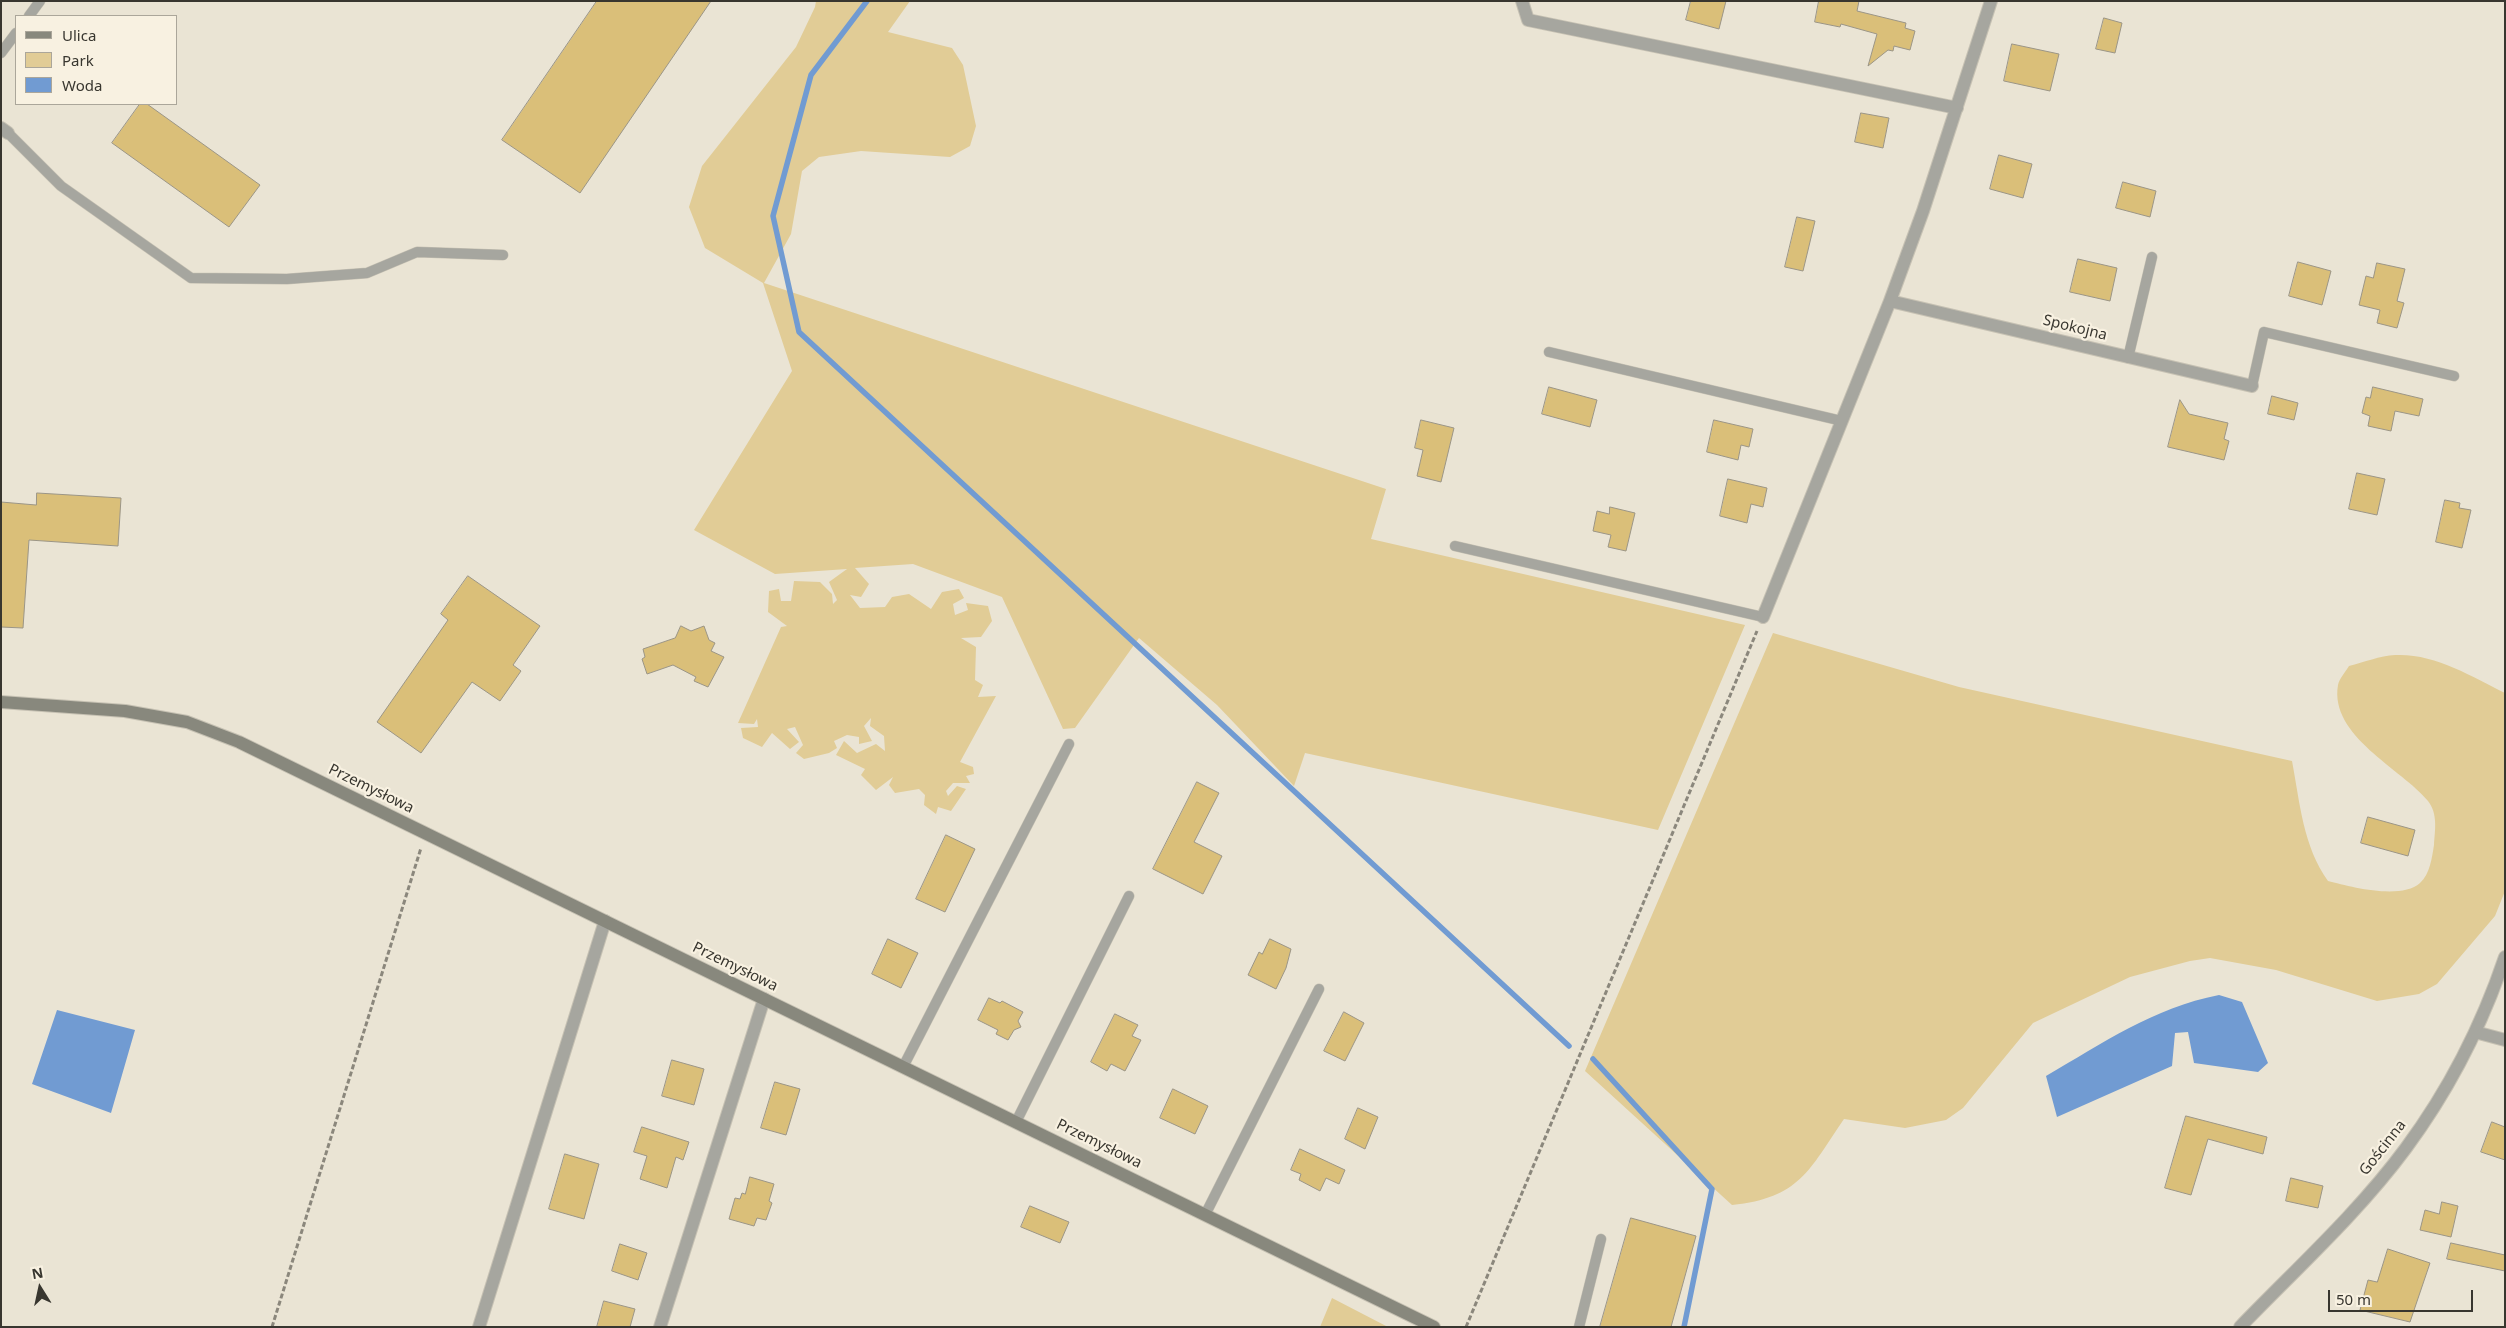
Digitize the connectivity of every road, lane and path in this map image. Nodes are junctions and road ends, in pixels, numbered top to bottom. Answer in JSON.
{"nodes":[{"id":1,"x":40,"y":1,"type":"edge"},
{"id":2,"x":1522,"y":1,"type":"edge"},
{"id":3,"x":1991,"y":1,"type":"edge"},
{"id":4,"x":30,"y":15,"type":"edge"},
{"id":5,"x":15,"y":34,"type":"edge"},
{"id":6,"x":1,"y":53,"type":"edge"},
{"id":7,"x":1957,"y":108,"type":"junction"},
{"id":8,"x":5,"y":130,"type":"edge"},
{"id":9,"x":503,"y":255,"type":"dead end"},
{"id":10,"x":2152,"y":257,"type":"dead end"},
{"id":11,"x":1890,"y":301,"type":"junction"},
{"id":12,"x":1549,"y":352,"type":"dead end"},
{"id":13,"x":2128,"y":358,"type":"junction"},
{"id":14,"x":2454,"y":376,"type":"dead end"},
{"id":15,"x":2252,"y":386,"type":"joint"},
{"id":16,"x":1842,"y":421,"type":"junction"},
{"id":17,"x":1455,"y":546,"type":"dead end"},
{"id":18,"x":1763,"y":617,"type":"junction"},
{"id":19,"x":1,"y":702,"type":"edge"},
{"id":20,"x":1069,"y":744,"type":"dead end"},
{"id":21,"x":426,"y":834,"type":"junction"},
{"id":22,"x":1129,"y":896,"type":"dead end"},
{"id":23,"x":604,"y":921,"type":"junction"},
{"id":24,"x":2505,"y":957,"type":"edge"},
{"id":25,"x":1319,"y":990,"type":"dead end"},
{"id":26,"x":764,"y":999,"type":"junction"},
{"id":27,"x":2475,"y":1032,"type":"junction"},
{"id":28,"x":2505,"y":1040,"type":"edge"},
{"id":29,"x":903,"y":1067,"type":"junction"},
{"id":30,"x":1016,"y":1122,"type":"junction"},
{"id":31,"x":1205,"y":1214,"type":"junction"},
{"id":32,"x":1601,"y":1239,"type":"dead end"},
{"id":33,"x":272,"y":1327,"type":"edge"},
{"id":34,"x":479,"y":1327,"type":"edge"},
{"id":35,"x":660,"y":1327,"type":"edge"},
{"id":36,"x":1434,"y":1327,"type":"edge"},
{"id":37,"x":1466,"y":1327,"type":"edge"},
{"id":38,"x":1579,"y":1327,"type":"edge"},
{"id":39,"x":2240,"y":1327,"type":"edge"}],
"edges":[{"from":1,"to":4,"type":"lane"},
{"from":2,"to":7,"type":"street"},
{"from":3,"to":7,"type":"street"},
{"from":5,"to":6,"type":"lane"},
{"from":7,"to":11,"type":"street"},
{"from":8,"to":9,"type":"lane"},
{"from":10,"to":13,"type":"lane"},
{"from":11,"to":13,"type":"street","name":"Spokojna"},
{"from":11,"to":16,"type":"street"},
{"from":12,"to":16,"type":"lane"},
{"from":13,"to":15,"type":"street","name":"Spokojna"},
{"from":14,"to":15,"type":"lane"},
{"from":16,"to":18,"type":"street"},
{"from":17,"to":18,"type":"lane"},
{"from":18,"to":37,"type":"path"},
{"from":19,"to":21,"type":"street","name":"Przemysłowa"},
{"from":20,"to":29,"type":"lane"},
{"from":21,"to":23,"type":"street","name":"Przemysłowa"},
{"from":21,"to":33,"type":"path"},
{"from":22,"to":30,"type":"lane"},
{"from":23,"to":26,"type":"street","name":"Przemysłowa"},
{"from":23,"to":34,"type":"street"},
{"from":24,"to":27,"type":"street","name":"Gościnna"},
{"from":25,"to":31,"type":"lane"},
{"from":26,"to":29,"type":"street","name":"Przemysłowa"},
{"from":26,"to":35,"type":"street"},
{"from":27,"to":28,"type":"street"},
{"from":27,"to":39,"type":"street","name":"Gościnna"},
{"from":29,"to":30,"type":"street","name":"Przemysłowa"},
{"from":30,"to":31,"type":"street","name":"Przemysłowa"},
{"from":31,"to":36,"type":"street","name":"Przemysłowa"},
{"from":32,"to":38,"type":"lane"}]}
